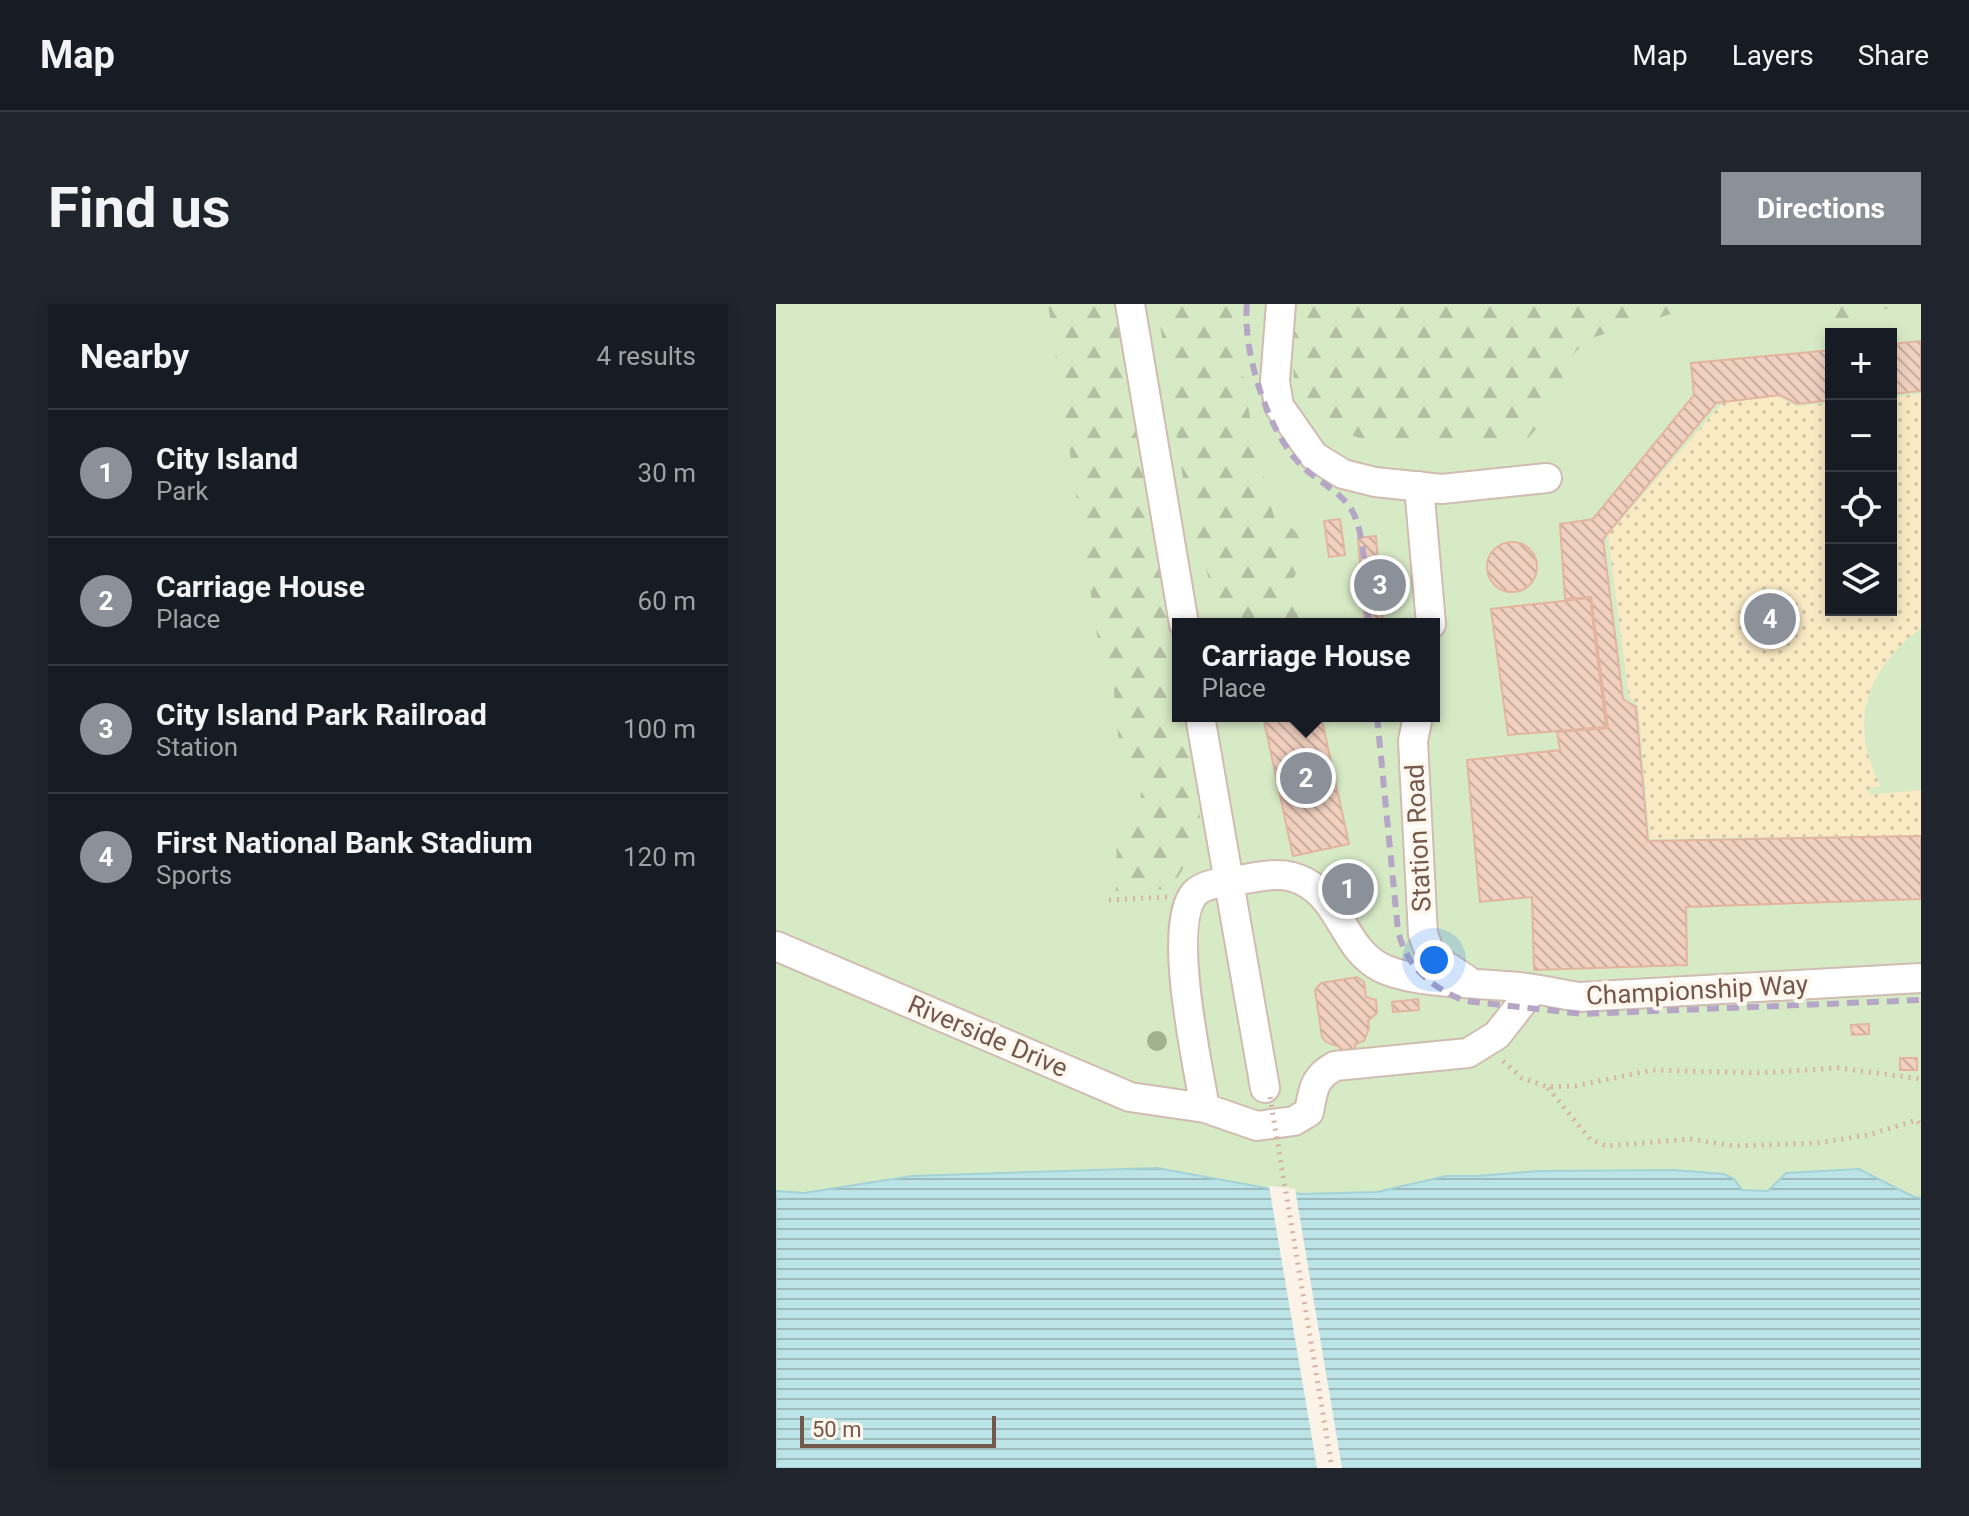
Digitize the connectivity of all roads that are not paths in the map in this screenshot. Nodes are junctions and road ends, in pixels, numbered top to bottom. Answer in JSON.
{"nodes":[{"id":1,"x":1130,"y":304,"type":"edge"},
{"id":2,"x":1281,"y":304,"type":"edge"},
{"id":3,"x":1547,"y":478,"type":"dead end"},
{"id":4,"x":1419,"y":486,"type":"junction"},
{"id":5,"x":1183,"y":618,"type":"edge"},
{"id":6,"x":1430,"y":618,"type":"edge"},
{"id":7,"x":1201,"y":722,"type":"edge"},
{"id":8,"x":1417,"y":722,"type":"edge"},
{"id":9,"x":1228,"y":882,"type":"junction"},
{"id":10,"x":776,"y":946,"type":"edge"},
{"id":11,"x":1921,"y":978,"type":"edge"},
{"id":12,"x":1473,"y":983,"type":"junction"},
{"id":13,"x":1533,"y":989,"type":"junction"},
{"id":14,"x":1267,"y":1093,"type":"road end"},
{"id":15,"x":1205,"y":1108,"type":"junction"}],
"edges":[{"from":1,"to":5,"type":"lane"},
{"from":2,"to":4,"type":"lane"},
{"from":3,"to":4,"type":"lane"},
{"from":4,"to":6,"type":"lane"},
{"from":7,"to":9,"type":"lane"},
{"from":8,"to":12,"type":"lane","name":"Station Road"},
{"from":9,"to":12,"type":"lane","name":"Championship Way"},
{"from":9,"to":14,"type":"lane"},
{"from":9,"to":15,"type":"lane","name":"Championship Way"},
{"from":10,"to":15,"type":"lane","name":"Riverside Drive"},
{"from":11,"to":13,"type":"lane","name":"Championship Way"},
{"from":12,"to":13,"type":"lane","name":"Championship Way"},
{"from":13,"to":15,"type":"lane","name":"Riverside Drive"}]}
